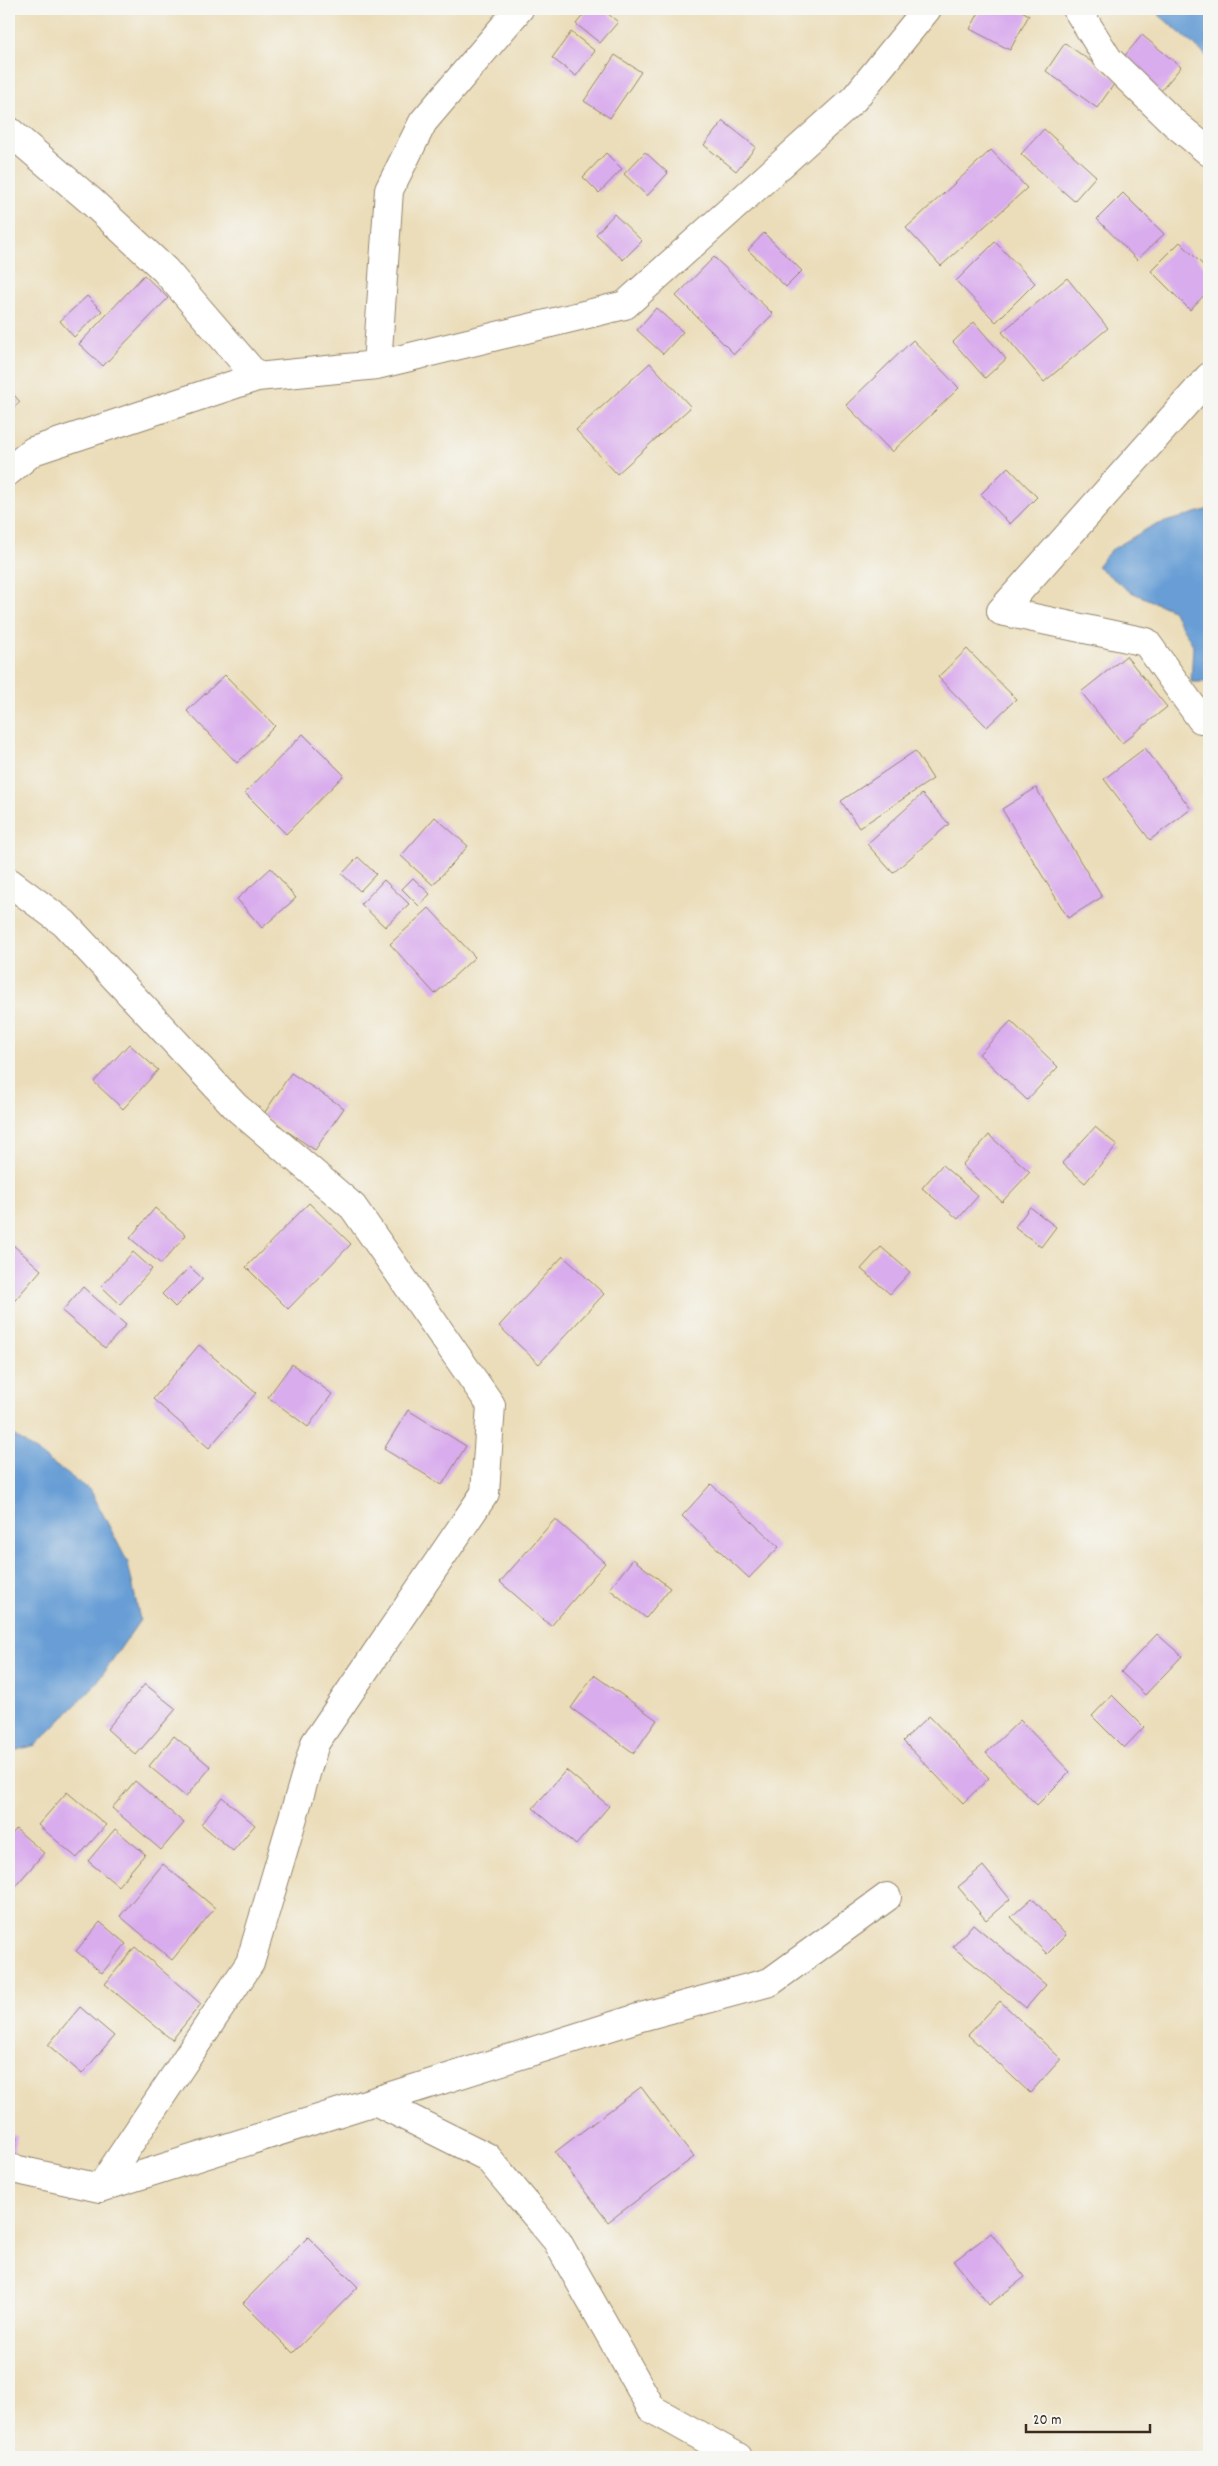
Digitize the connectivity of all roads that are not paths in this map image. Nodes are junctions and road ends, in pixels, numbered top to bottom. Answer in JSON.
{"nodes":[{"id":1,"x":519,"y":9,"type":"edge"},
{"id":2,"x":927,"y":9,"type":"edge"},
{"id":3,"x":1077,"y":9,"type":"edge"},
{"id":4,"x":9,"y":131,"type":"edge"},
{"id":5,"x":1209,"y":152,"type":"edge"},
{"id":6,"x":377,"y":365,"type":"junction"},
{"id":7,"x":257,"y":377,"type":"junction"},
{"id":8,"x":1209,"y":377,"type":"edge"},
{"id":9,"x":9,"y":470,"type":"edge"},
{"id":10,"x":1209,"y":711,"type":"edge"},
{"id":11,"x":9,"y":882,"type":"edge"},
{"id":12,"x":887,"y":1897,"type":"dead end"},
{"id":13,"x":375,"y":2102,"type":"junction"},
{"id":14,"x":9,"y":2168,"type":"edge"},
{"id":15,"x":100,"y":2188,"type":"junction"},
{"id":16,"x":738,"y":2457,"type":"edge"}],
"edges":[{"from":1,"to":6,"type":"street"},
{"from":2,"to":6,"type":"street"},
{"from":3,"to":5,"type":"street"},
{"from":4,"to":7,"type":"street"},
{"from":6,"to":7,"type":"street"},
{"from":7,"to":9,"type":"street"},
{"from":8,"to":10,"type":"street"},
{"from":11,"to":15,"type":"street"},
{"from":12,"to":13,"type":"street"},
{"from":13,"to":15,"type":"street"},
{"from":13,"to":16,"type":"street"},
{"from":14,"to":15,"type":"street"}]}
